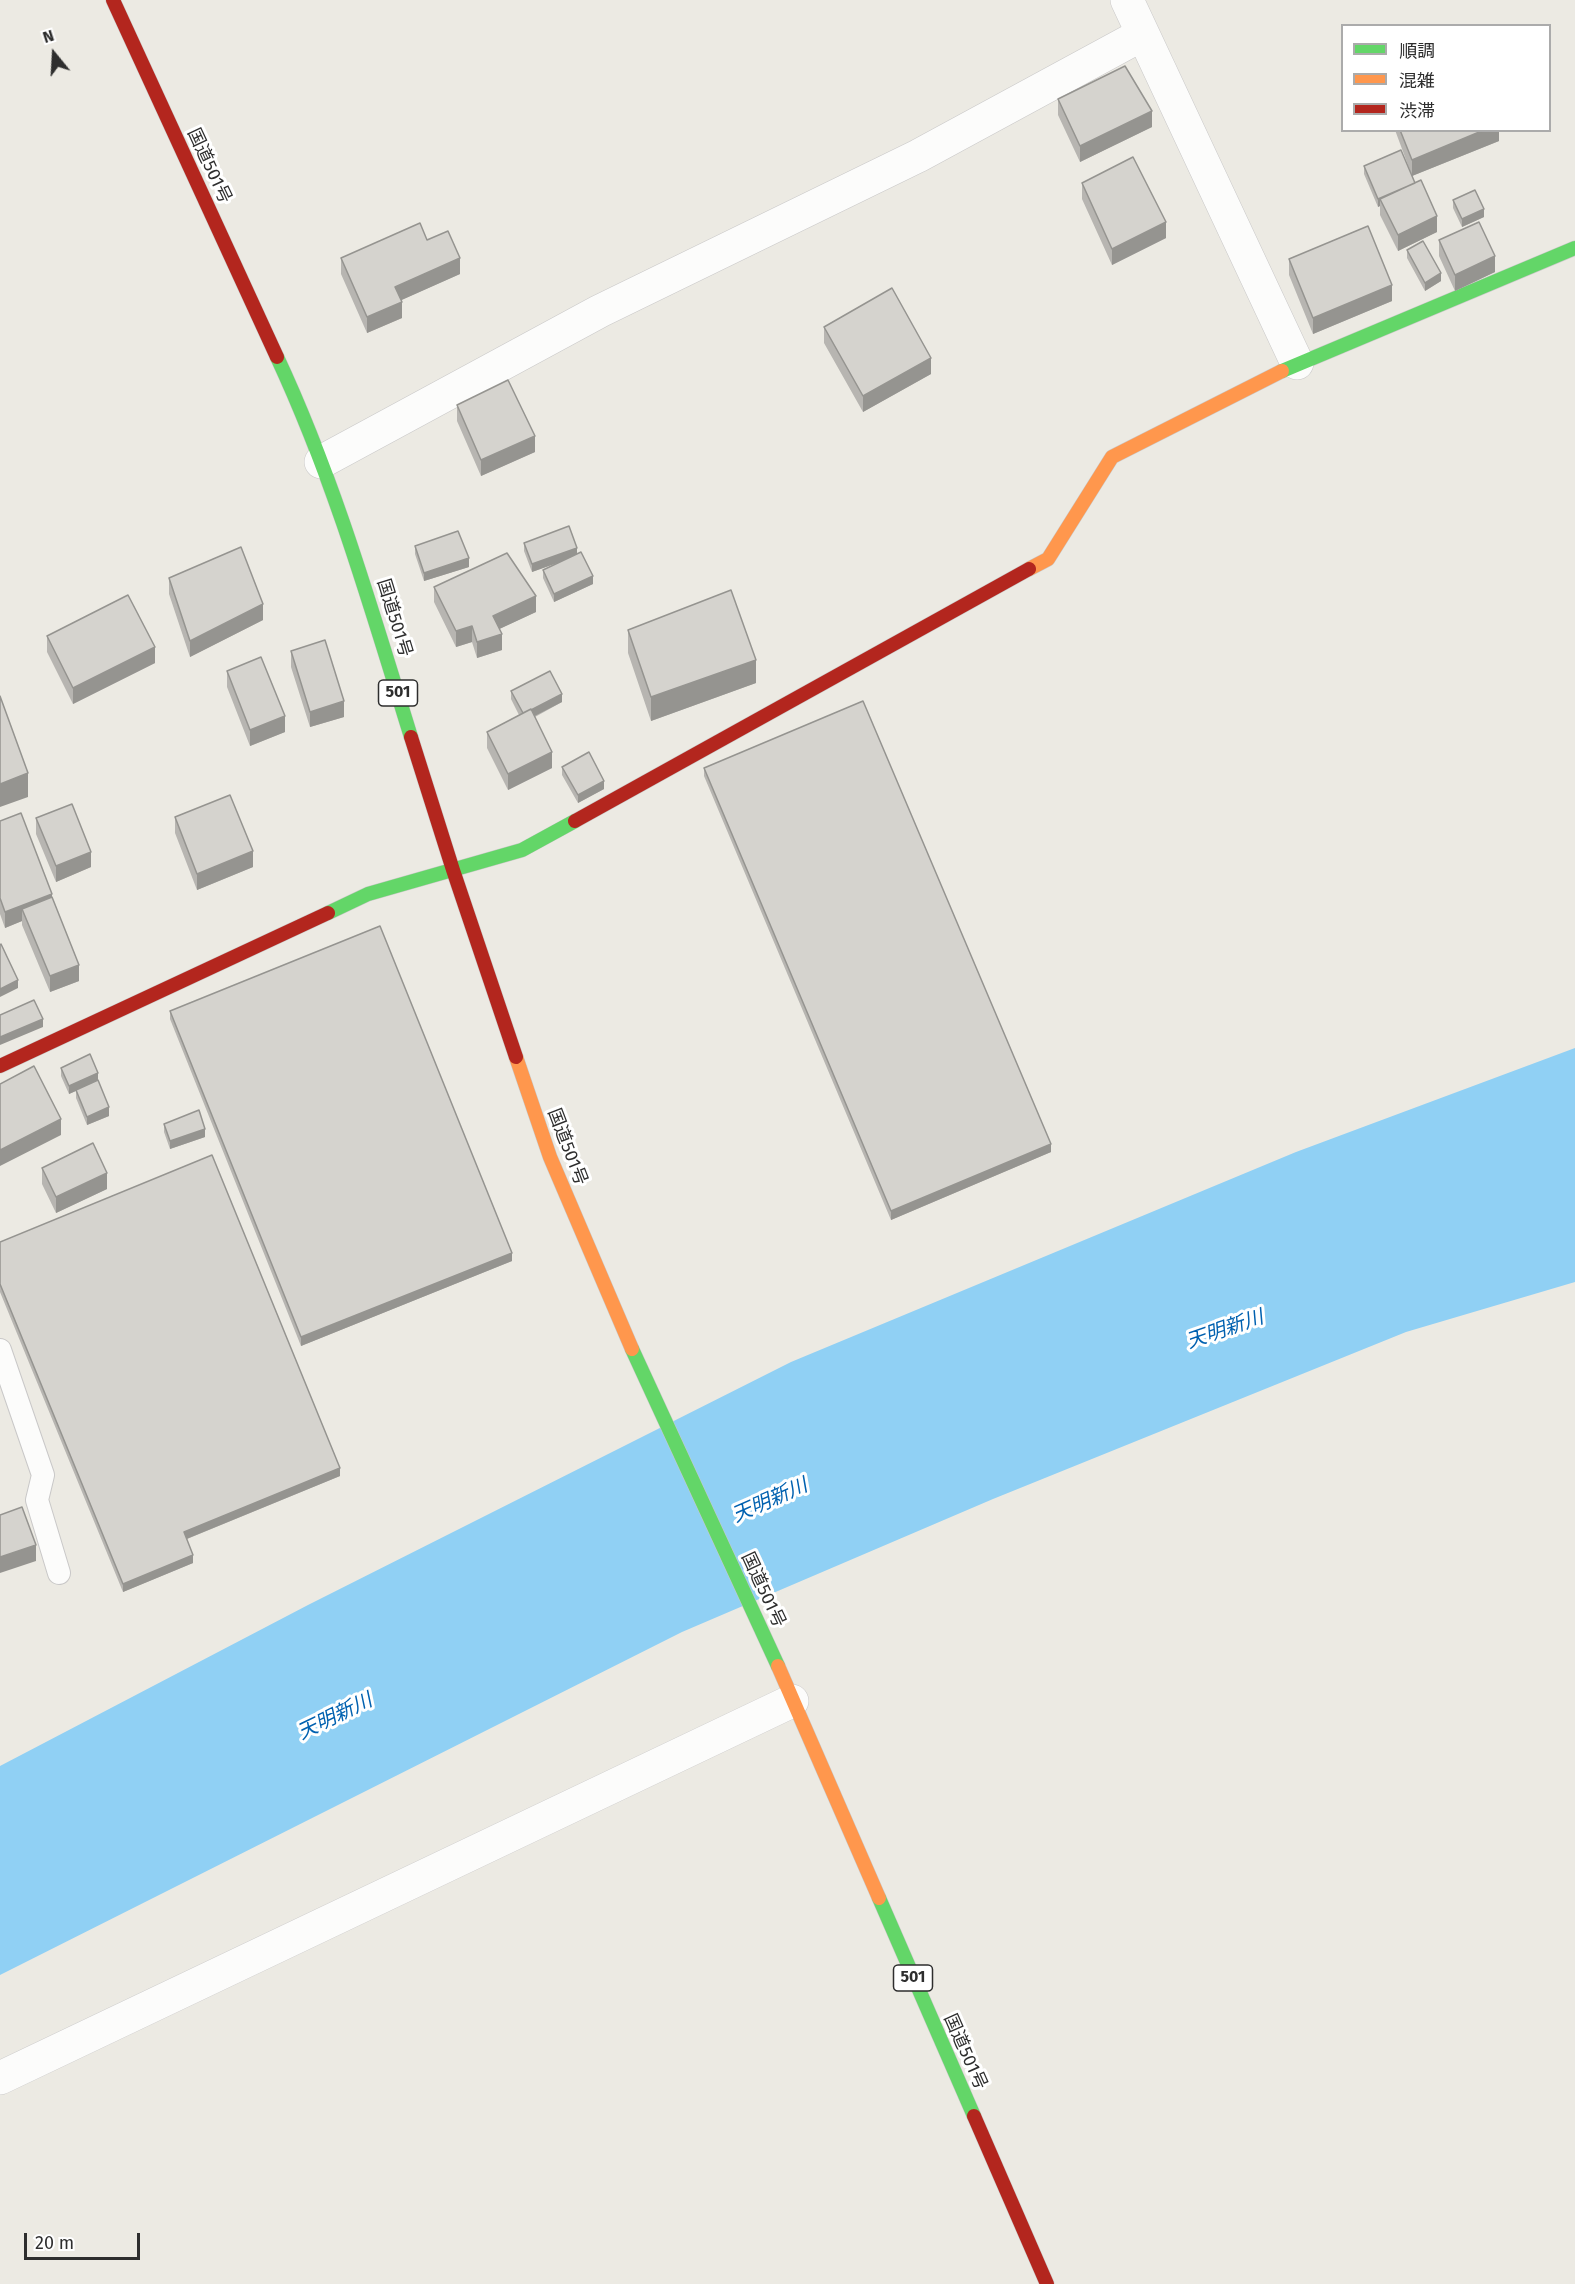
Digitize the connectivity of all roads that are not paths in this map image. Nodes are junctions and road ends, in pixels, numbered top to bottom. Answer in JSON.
{"nodes":[{"id":1,"x":113,"y":0,"type":"edge"},
{"id":2,"x":1127,"y":0,"type":"edge"},
{"id":3,"x":1143,"y":34,"type":"junction"},
{"id":4,"x":1575,"y":248,"type":"edge"},
{"id":5,"x":1298,"y":363,"type":"junction"},
{"id":6,"x":321,"y":462,"type":"junction"},
{"id":7,"x":453,"y":870,"type":"junction"},
{"id":8,"x":0,"y":1066,"type":"edge"},
{"id":9,"x":0,"y":1350,"type":"edge"},
{"id":10,"x":59,"y":1573,"type":"dead end"},
{"id":11,"x":792,"y":1701,"type":"junction"},
{"id":12,"x":0,"y":2078,"type":"edge"},
{"id":13,"x":1047,"y":2284,"type":"edge"}],
"edges":[{"from":1,"to":6,"type":"main road","name":"国道501号","number":"501"},
{"from":2,"to":3,"type":"street"},
{"from":3,"to":5,"type":"street"},
{"from":3,"to":6,"type":"street"},
{"from":4,"to":5,"type":"main road"},
{"from":5,"to":7,"type":"main road"},
{"from":6,"to":7,"type":"main road","name":"国道501号","number":"501"},
{"from":7,"to":8,"type":"main road"},
{"from":7,"to":11,"type":"main road","name":"国道501号","number":"501"},
{"from":9,"to":10,"type":"lane"},
{"from":11,"to":12,"type":"street"},
{"from":11,"to":13,"type":"main road","name":"国道501号","number":"501"}]}
